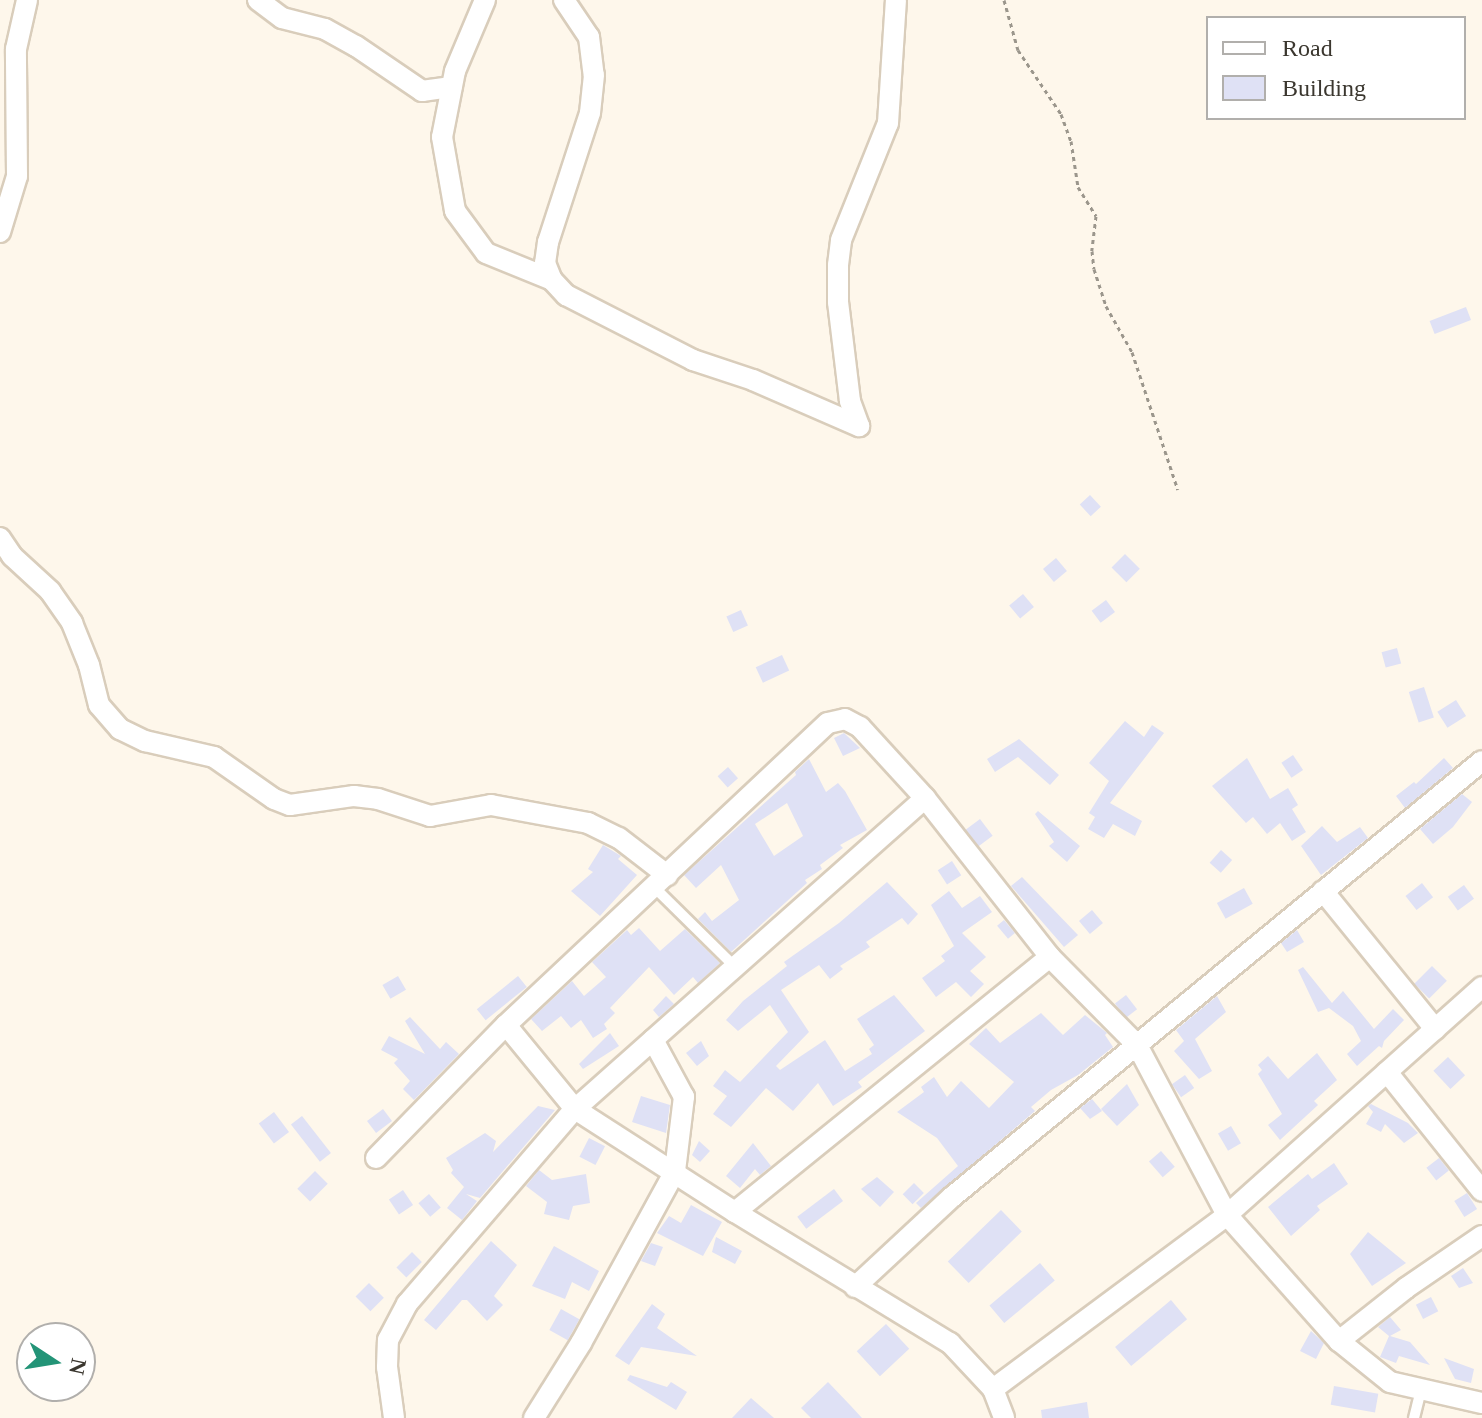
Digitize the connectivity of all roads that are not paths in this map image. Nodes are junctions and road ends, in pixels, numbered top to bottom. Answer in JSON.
{"nodes":[{"id":1,"x":27,"y":0,"type":"edge"},
{"id":2,"x":258,"y":0,"type":"edge"},
{"id":3,"x":485,"y":0,"type":"edge"},
{"id":4,"x":564,"y":0,"type":"edge"},
{"id":5,"x":896,"y":0,"type":"edge"},
{"id":6,"x":452,"y":87,"type":"junction"},
{"id":7,"x":0,"y":232,"type":"edge"},
{"id":8,"x":552,"y":280,"type":"junction"},
{"id":9,"x":0,"y":538,"type":"edge"},
{"id":10,"x":1482,"y":761,"type":"edge"},
{"id":11,"x":925,"y":798,"type":"junction"},
{"id":12,"x":660,"y":881,"type":"junction"},
{"id":13,"x":1323,"y":891,"type":"junction"},
{"id":14,"x":1050,"y":957,"type":"junction"},
{"id":15,"x":735,"y":967,"type":"junction"},
{"id":16,"x":1482,"y":987,"type":"edge"},
{"id":17,"x":506,"y":1025,"type":"junction"},
{"id":18,"x":1435,"y":1029,"type":"junction"},
{"id":19,"x":653,"y":1040,"type":"junction"},
{"id":20,"x":1137,"y":1045,"type":"junction"},
{"id":21,"x":1387,"y":1072,"type":"junction"},
{"id":22,"x":575,"y":1109,"type":"junction"},
{"id":23,"x":376,"y":1158,"type":"dead end"},
{"id":24,"x":675,"y":1171,"type":"junction"},
{"id":25,"x":1482,"y":1191,"type":"edge"},
{"id":26,"x":735,"y":1212,"type":"junction"},
{"id":27,"x":1227,"y":1215,"type":"junction"},
{"id":28,"x":1482,"y":1236,"type":"edge"},
{"id":29,"x":855,"y":1287,"type":"junction"},
{"id":30,"x":1339,"y":1341,"type":"junction"},
{"id":31,"x":993,"y":1389,"type":"junction"},
{"id":32,"x":1421,"y":1390,"type":"junction"},
{"id":33,"x":1482,"y":1403,"type":"edge"},
{"id":34,"x":394,"y":1418,"type":"edge"},
{"id":35,"x":534,"y":1418,"type":"edge"},
{"id":36,"x":1004,"y":1418,"type":"edge"},
{"id":37,"x":1414,"y":1418,"type":"edge"}],
"edges":[{"from":1,"to":7,"type":"street"},
{"from":2,"to":6,"type":"street"},
{"from":3,"to":6,"type":"street"},
{"from":4,"to":8,"type":"street"},
{"from":5,"to":8,"type":"street"},
{"from":6,"to":8,"type":"street"},
{"from":9,"to":12,"type":"street"},
{"from":10,"to":13,"type":"street"},
{"from":11,"to":12,"type":"street"},
{"from":11,"to":14,"type":"street"},
{"from":11,"to":15,"type":"street"},
{"from":12,"to":15,"type":"lane"},
{"from":12,"to":17,"type":"street"},
{"from":13,"to":18,"type":"street"},
{"from":13,"to":20,"type":"street"},
{"from":14,"to":20,"type":"street"},
{"from":14,"to":26,"type":"street"},
{"from":15,"to":19,"type":"street"},
{"from":16,"to":18,"type":"street"},
{"from":17,"to":22,"type":"street"},
{"from":17,"to":23,"type":"street"},
{"from":18,"to":21,"type":"street"},
{"from":19,"to":22,"type":"street"},
{"from":19,"to":24,"type":"street"},
{"from":20,"to":27,"type":"street"},
{"from":20,"to":29,"type":"street"},
{"from":21,"to":25,"type":"street"},
{"from":21,"to":27,"type":"street"},
{"from":22,"to":24,"type":"street"},
{"from":22,"to":34,"type":"street"},
{"from":24,"to":26,"type":"street"},
{"from":24,"to":35,"type":"street"},
{"from":26,"to":29,"type":"street"},
{"from":27,"to":30,"type":"street"},
{"from":27,"to":31,"type":"street"},
{"from":28,"to":30,"type":"street"},
{"from":29,"to":31,"type":"street"},
{"from":30,"to":32,"type":"street"},
{"from":31,"to":36,"type":"street"},
{"from":32,"to":33,"type":"street"},
{"from":32,"to":37,"type":"lane"}]}
